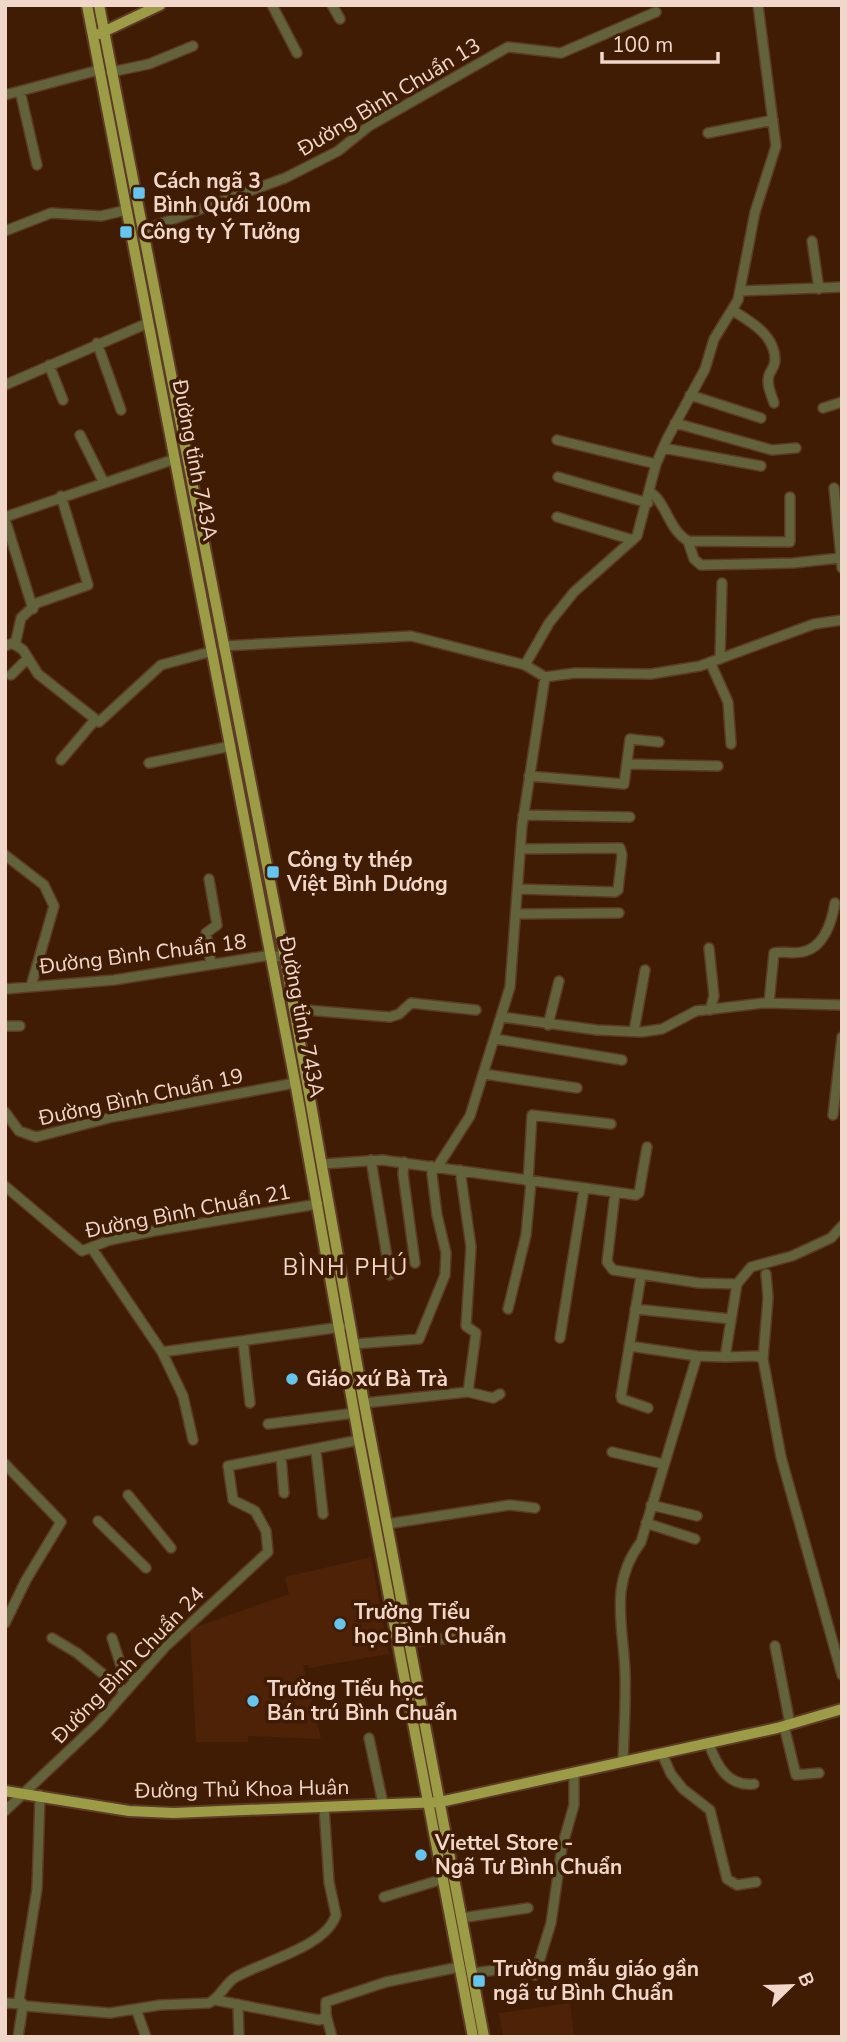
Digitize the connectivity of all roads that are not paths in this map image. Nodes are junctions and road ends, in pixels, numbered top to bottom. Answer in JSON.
{"nodes":[{"id":1,"x":87,"y":5,"type":"edge"},
{"id":2,"x":99,"y":5,"type":"edge"},
{"id":3,"x":160,"y":5,"type":"edge"},
{"id":4,"x":272,"y":5,"type":"edge"},
{"id":5,"x":332,"y":5,"type":"edge"},
{"id":6,"x":758,"y":5,"type":"edge"},
{"id":7,"x":656,"y":12,"type":"dead end"},
{"id":8,"x":340,"y":19,"type":"dead end"},
{"id":9,"x":98,"y":34,"type":"junction"},
{"id":10,"x":193,"y":46,"type":"dead end"},
{"id":11,"x":298,"y":53,"type":"dead end"},
{"id":12,"x":105,"y":71,"type":"junction"},
{"id":13,"x":20,"y":91,"type":"junction"},
{"id":14,"x":5,"y":95,"type":"edge"},
{"id":15,"x":773,"y":120,"type":"junction"},
{"id":16,"x":708,"y":133,"type":"dead end"},
{"id":17,"x":37,"y":165,"type":"dead end"},
{"id":18,"x":127,"y":210,"type":"junction"},
{"id":19,"x":5,"y":231,"type":"edge"},
{"id":20,"x":141,"y":231,"type":"junction"},
{"id":21,"x":813,"y":241,"type":"dead end"},
{"id":22,"x":842,"y":287,"type":"edge"},
{"id":23,"x":819,"y":289,"type":"junction"},
{"id":24,"x":740,"y":291,"type":"junction"},
{"id":25,"x":733,"y":310,"type":"junction"},
{"id":26,"x":148,"y":323,"type":"junction"},
{"id":27,"x":97,"y":343,"type":"junction"},
{"id":28,"x":49,"y":365,"type":"junction"},
{"id":29,"x":6,"y":381,"type":"edge"},
{"id":30,"x":690,"y":395,"type":"junction"},
{"id":31,"x":64,"y":400,"type":"dead end"},
{"id":32,"x":842,"y":401,"type":"edge"},
{"id":33,"x":774,"y":403,"type":"dead end"},
{"id":34,"x":823,"y":408,"type":"dead end"},
{"id":35,"x":121,"y":410,"type":"dead end"},
{"id":36,"x":761,"y":418,"type":"dead end"},
{"id":37,"x":675,"y":423,"type":"junction"},
{"id":38,"x":80,"y":435,"type":"dead end"},
{"id":39,"x":557,"y":440,"type":"dead end"},
{"id":40,"x":796,"y":448,"type":"dead end"},
{"id":41,"x":663,"y":449,"type":"junction"},
{"id":42,"x":175,"y":459,"type":"junction"},
{"id":43,"x":656,"y":464,"type":"junction"},
{"id":44,"x":761,"y":466,"type":"dead end"},
{"id":45,"x":191,"y":477,"type":"junction"},
{"id":46,"x":558,"y":477,"type":"dead end"},
{"id":47,"x":178,"y":479,"type":"junction"},
{"id":48,"x":103,"y":481,"type":"junction"},
{"id":49,"x":834,"y":488,"type":"dead end"},
{"id":50,"x":61,"y":496,"type":"junction"},
{"id":51,"x":790,"y":497,"type":"dead end"},
{"id":52,"x":649,"y":498,"type":"junction"},
{"id":53,"x":557,"y":517,"type":"dead end"},
{"id":54,"x":5,"y":518,"type":"edge"},
{"id":55,"x":839,"y":519,"type":"edge"},
{"id":56,"x":633,"y":540,"type":"junction"},
{"id":57,"x":688,"y":541,"type":"junction"},
{"id":58,"x":841,"y":558,"type":"edge"},
{"id":59,"x":842,"y":568,"type":"edge"},
{"id":60,"x":722,"y":583,"type":"dead end"},
{"id":61,"x":33,"y":609,"type":"junction"},
{"id":62,"x":842,"y":620,"type":"edge"},
{"id":63,"x":10,"y":645,"type":"edge"},
{"id":64,"x":218,"y":648,"type":"junction"},
{"id":65,"x":28,"y":658,"type":"junction"},
{"id":66,"x":720,"y":659,"type":"junction"},
{"id":67,"x":710,"y":662,"type":"junction"},
{"id":68,"x":525,"y":665,"type":"junction"},
{"id":69,"x":11,"y":676,"type":"dead end"},
{"id":70,"x":545,"y":677,"type":"junction"},
{"id":71,"x":94,"y":721,"type":"junction"},
{"id":72,"x":659,"y":742,"type":"dead end"},
{"id":73,"x":731,"y":744,"type":"dead end"},
{"id":74,"x":231,"y":747,"type":"junction"},
{"id":75,"x":61,"y":760,"type":"dead end"},
{"id":76,"x":149,"y":763,"type":"dead end"},
{"id":77,"x":627,"y":764,"type":"junction"},
{"id":78,"x":718,"y":766,"type":"dead end"},
{"id":79,"x":529,"y":776,"type":"junction"},
{"id":80,"x":523,"y":816,"type":"junction"},
{"id":81,"x":630,"y":817,"type":"dead end"},
{"id":82,"x":521,"y":849,"type":"junction"},
{"id":83,"x":5,"y":855,"type":"edge"},
{"id":84,"x":209,"y":879,"type":"dead end"},
{"id":85,"x":518,"y":889,"type":"junction"},
{"id":86,"x":835,"y":903,"type":"dead end"},
{"id":87,"x":619,"y":913,"type":"dead end"},
{"id":88,"x":516,"y":914,"type":"junction"},
{"id":89,"x":709,"y":948,"type":"dead end"},
{"id":90,"x":271,"y":956,"type":"junction"},
{"id":91,"x":285,"y":958,"type":"junction"},
{"id":92,"x":211,"y":964,"type":"junction"},
{"id":93,"x":645,"y":970,"type":"dead end"},
{"id":94,"x":559,"y":981,"type":"dead end"},
{"id":95,"x":31,"y":986,"type":"junction"},
{"id":96,"x":5,"y":989,"type":"edge"},
{"id":97,"x":769,"y":1003,"type":"junction"},
{"id":98,"x":842,"y":1005,"type":"edge"},
{"id":99,"x":293,"y":1009,"type":"junction"},
{"id":100,"x":476,"y":1010,"type":"dead end"},
{"id":101,"x":710,"y":1010,"type":"junction"},
{"id":102,"x":502,"y":1017,"type":"junction"},
{"id":103,"x":548,"y":1025,"type":"junction"},
{"id":104,"x":5,"y":1026,"type":"edge"},
{"id":105,"x":20,"y":1026,"type":"dead end"},
{"id":106,"x":634,"y":1031,"type":"junction"},
{"id":107,"x":842,"y":1037,"type":"edge"},
{"id":108,"x":496,"y":1039,"type":"junction"},
{"id":109,"x":622,"y":1060,"type":"dead end"},
{"id":110,"x":484,"y":1074,"type":"junction"},
{"id":111,"x":295,"y":1083,"type":"junction"},
{"id":112,"x":577,"y":1088,"type":"dead end"},
{"id":113,"x":5,"y":1112,"type":"edge"},
{"id":114,"x":833,"y":1115,"type":"dead end"},
{"id":115,"x":611,"y":1124,"type":"dead end"},
{"id":116,"x":647,"y":1147,"type":"dead end"},
{"id":117,"x":371,"y":1160,"type":"junction"},
{"id":118,"x":404,"y":1162,"type":"junction"},
{"id":119,"x":322,"y":1164,"type":"junction"},
{"id":120,"x":434,"y":1166,"type":"junction"},
{"id":121,"x":460,"y":1170,"type":"junction"},
{"id":122,"x":529,"y":1182,"type":"junction"},
{"id":123,"x":5,"y":1186,"type":"edge"},
{"id":124,"x":584,"y":1189,"type":"junction"},
{"id":125,"x":615,"y":1193,"type":"junction"},
{"id":126,"x":318,"y":1204,"type":"junction"},
{"id":127,"x":842,"y":1226,"type":"edge"},
{"id":128,"x":93,"y":1250,"type":"junction"},
{"id":129,"x":415,"y":1263,"type":"dead end"},
{"id":130,"x":766,"y":1274,"type":"dead end"},
{"id":131,"x":390,"y":1275,"type":"dead end"},
{"id":132,"x":641,"y":1276,"type":"junction"},
{"id":133,"x":737,"y":1284,"type":"junction"},
{"id":134,"x":635,"y":1309,"type":"junction"},
{"id":135,"x":508,"y":1310,"type":"dead end"},
{"id":136,"x":731,"y":1319,"type":"junction"},
{"id":137,"x":341,"y":1328,"type":"junction"},
{"id":138,"x":560,"y":1338,"type":"dead end"},
{"id":139,"x":243,"y":1341,"type":"junction"},
{"id":140,"x":354,"y":1344,"type":"junction"},
{"id":141,"x":629,"y":1346,"type":"junction"},
{"id":142,"x":162,"y":1352,"type":"junction"},
{"id":143,"x":697,"y":1356,"type":"junction"},
{"id":144,"x":725,"y":1357,"type":"junction"},
{"id":145,"x":763,"y":1359,"type":"junction"},
{"id":146,"x":356,"y":1387,"type":"junction"},
{"id":147,"x":468,"y":1392,"type":"junction"},
{"id":148,"x":500,"y":1394,"type":"dead end"},
{"id":149,"x":250,"y":1403,"type":"dead end"},
{"id":150,"x":364,"y":1403,"type":"junction"},
{"id":151,"x":649,"y":1408,"type":"dead end"},
{"id":152,"x":355,"y":1413,"type":"junction"},
{"id":153,"x":268,"y":1424,"type":"dead end"},
{"id":154,"x":193,"y":1440,"type":"dead end"},
{"id":155,"x":359,"y":1440,"type":"junction"},
{"id":156,"x":316,"y":1451,"type":"junction"},
{"id":157,"x":612,"y":1452,"type":"dead end"},
{"id":158,"x":281,"y":1457,"type":"junction"},
{"id":159,"x":5,"y":1464,"type":"edge"},
{"id":160,"x":663,"y":1464,"type":"junction"},
{"id":161,"x":284,"y":1493,"type":"dead end"},
{"id":162,"x":128,"y":1495,"type":"dead end"},
{"id":163,"x":651,"y":1505,"type":"junction"},
{"id":164,"x":535,"y":1508,"type":"dead end"},
{"id":165,"x":324,"y":1514,"type":"dead end"},
{"id":166,"x":697,"y":1516,"type":"dead end"},
{"id":167,"x":98,"y":1521,"type":"dead end"},
{"id":168,"x":646,"y":1523,"type":"junction"},
{"id":169,"x":387,"y":1524,"type":"junction"},
{"id":170,"x":695,"y":1539,"type":"dead end"},
{"id":171,"x":171,"y":1548,"type":"dead end"},
{"id":172,"x":146,"y":1568,"type":"dead end"},
{"id":173,"x":5,"y":1623,"type":"edge"},
{"id":174,"x":842,"y":1631,"type":"edge"},
{"id":175,"x":831,"y":1635,"type":"junction"},
{"id":176,"x":52,"y":1637,"type":"dead end"},
{"id":177,"x":112,"y":1638,"type":"dead end"},
{"id":178,"x":453,"y":1638,"type":"dead end"},
{"id":179,"x":409,"y":1642,"type":"junction"},
{"id":180,"x":775,"y":1646,"type":"dead end"},
{"id":181,"x":842,"y":1675,"type":"edge"},
{"id":182,"x":135,"y":1679,"type":"junction"},
{"id":183,"x":124,"y":1691,"type":"junction"},
{"id":184,"x":842,"y":1709,"type":"edge"},
{"id":185,"x":787,"y":1725,"type":"junction"},
{"id":186,"x":369,"y":1738,"type":"dead end"},
{"id":187,"x":709,"y":1744,"type":"junction"},
{"id":188,"x":663,"y":1754,"type":"junction"},
{"id":189,"x":623,"y":1762,"type":"junction"},
{"id":190,"x":819,"y":1773,"type":"dead end"},
{"id":191,"x":575,"y":1774,"type":"junction"},
{"id":192,"x":754,"y":1784,"type":"dead end"},
{"id":193,"x":5,"y":1791,"type":"edge"},
{"id":194,"x":23,"y":1794,"type":"junction"},
{"id":195,"x":40,"y":1796,"type":"junction"},
{"id":196,"x":434,"y":1802,"type":"junction"},
{"id":197,"x":383,"y":1804,"type":"junction"},
{"id":198,"x":324,"y":1807,"type":"junction"},
{"id":199,"x":5,"y":1811,"type":"edge"},
{"id":200,"x":443,"y":1879,"type":"junction"},
{"id":201,"x":756,"y":1882,"type":"dead end"},
{"id":202,"x":384,"y":1897,"type":"dead end"},
{"id":203,"x":528,"y":1908,"type":"dead end"},
{"id":204,"x":461,"y":1918,"type":"junction"},
{"id":205,"x":459,"y":1967,"type":"junction"},
{"id":206,"x":472,"y":1973,"type":"junction"},
{"id":207,"x":215,"y":2000,"type":"junction"},
{"id":208,"x":5,"y":2003,"type":"edge"},
{"id":209,"x":22,"y":2004,"type":"junction"},
{"id":210,"x":238,"y":2004,"type":"junction"},
{"id":211,"x":136,"y":2009,"type":"junction"},
{"id":212,"x":326,"y":2015,"type":"junction"},
{"id":213,"x":18,"y":2037,"type":"edge"},
{"id":214,"x":146,"y":2037,"type":"edge"},
{"id":215,"x":239,"y":2037,"type":"edge"},
{"id":216,"x":332,"y":2037,"type":"edge"},
{"id":217,"x":472,"y":2037,"type":"edge"},
{"id":218,"x":484,"y":2037,"type":"edge"}],
"edges":[{"from":1,"to":9,"type":"main road","name":"Đường tỉnh 743A"},
{"from":2,"to":9,"type":"main road","name":"Đường tỉnh 743A"},
{"from":3,"to":9,"type":"main road"},
{"from":4,"to":11,"type":"street"},
{"from":5,"to":8,"type":"street"},
{"from":6,"to":15,"type":"street"},
{"from":7,"to":20,"type":"street","name":"Đường Bình Chuẩn 13"},
{"from":9,"to":12,"type":"main road","name":"Đường tỉnh 743A"},
{"from":10,"to":12,"type":"street"},
{"from":12,"to":13,"type":"street"},
{"from":12,"to":18,"type":"main road","name":"Đường tỉnh 743A"},
{"from":12,"to":20,"type":"main road","name":"Đường tỉnh 743A"},
{"from":13,"to":14,"type":"street"},
{"from":13,"to":17,"type":"street"},
{"from":15,"to":16,"type":"street"},
{"from":15,"to":24,"type":"street"},
{"from":18,"to":19,"type":"street"},
{"from":18,"to":26,"type":"main road","name":"Đường tỉnh 743A"},
{"from":20,"to":45,"type":"main road","name":"Đường tỉnh 743A"},
{"from":21,"to":23,"type":"street"},
{"from":22,"to":23,"type":"street"},
{"from":23,"to":24,"type":"street"},
{"from":24,"to":25,"type":"street"},
{"from":25,"to":30,"type":"street"},
{"from":25,"to":33,"type":"street"},
{"from":26,"to":27,"type":"street"},
{"from":26,"to":42,"type":"main road","name":"Đường tỉnh 743A"},
{"from":27,"to":28,"type":"street"},
{"from":27,"to":35,"type":"street"},
{"from":28,"to":29,"type":"street"},
{"from":28,"to":31,"type":"street"},
{"from":30,"to":36,"type":"street"},
{"from":30,"to":37,"type":"street"},
{"from":32,"to":34,"type":"street"},
{"from":37,"to":40,"type":"street"},
{"from":37,"to":41,"type":"street"},
{"from":38,"to":48,"type":"street"},
{"from":39,"to":43,"type":"street"},
{"from":41,"to":43,"type":"street"},
{"from":41,"to":44,"type":"street"},
{"from":42,"to":47,"type":"main road","name":"Đường tỉnh 743A"},
{"from":42,"to":48,"type":"street"},
{"from":43,"to":52,"type":"street"},
{"from":45,"to":47,"type":"main road"},
{"from":45,"to":64,"type":"main road","name":"Đường tỉnh 743A"},
{"from":46,"to":52,"type":"street"},
{"from":47,"to":64,"type":"main road","name":"Đường tỉnh 743A"},
{"from":48,"to":50,"type":"street"},
{"from":49,"to":55,"type":"street"},
{"from":50,"to":54,"type":"street"},
{"from":50,"to":61,"type":"street"},
{"from":51,"to":57,"type":"street"},
{"from":52,"to":56,"type":"street"},
{"from":52,"to":57,"type":"street"},
{"from":53,"to":56,"type":"street"},
{"from":54,"to":61,"type":"street"},
{"from":55,"to":58,"type":"street"},
{"from":56,"to":68,"type":"street"},
{"from":57,"to":58,"type":"street"},
{"from":58,"to":59,"type":"street"},
{"from":60,"to":66,"type":"street"},
{"from":61,"to":63,"type":"street"},
{"from":62,"to":66,"type":"street"},
{"from":63,"to":65,"type":"street"},
{"from":64,"to":68,"type":"street"},
{"from":64,"to":71,"type":"street"},
{"from":64,"to":74,"type":"main road","name":"Đường tỉnh 743A"},
{"from":64,"to":91,"type":"main road","name":"Đường tỉnh 743A"},
{"from":65,"to":69,"type":"street"},
{"from":65,"to":71,"type":"street"},
{"from":66,"to":67,"type":"street"},
{"from":67,"to":70,"type":"street"},
{"from":67,"to":73,"type":"street"},
{"from":68,"to":70,"type":"street"},
{"from":70,"to":79,"type":"street"},
{"from":71,"to":75,"type":"street"},
{"from":72,"to":77,"type":"street"},
{"from":74,"to":76,"type":"street"},
{"from":74,"to":90,"type":"main road","name":"Đường tỉnh 743A"},
{"from":77,"to":78,"type":"street"},
{"from":77,"to":79,"type":"street"},
{"from":79,"to":80,"type":"street"},
{"from":80,"to":81,"type":"street"},
{"from":80,"to":82,"type":"street"},
{"from":82,"to":85,"type":"street"},
{"from":82,"to":85,"type":"street"},
{"from":83,"to":95,"type":"street"},
{"from":84,"to":92,"type":"street"},
{"from":85,"to":88,"type":"street"},
{"from":86,"to":97,"type":"street"},
{"from":87,"to":88,"type":"street"},
{"from":88,"to":102,"type":"street"},
{"from":89,"to":101,"type":"street"},
{"from":90,"to":91,"type":"street","name":"Đường Bình Chuẩn 18"},
{"from":90,"to":92,"type":"street","name":"Đường Bình Chuẩn 18"},
{"from":90,"to":111,"type":"main road","name":"Đường tỉnh 743A"},
{"from":91,"to":99,"type":"main road","name":"Đường tỉnh 743A"},
{"from":92,"to":95,"type":"street","name":"Đường Bình Chuẩn 18"},
{"from":93,"to":106,"type":"street"},
{"from":94,"to":103,"type":"street"},
{"from":95,"to":96,"type":"street","name":"Đường Bình Chuẩn 18"},
{"from":97,"to":98,"type":"street"},
{"from":97,"to":101,"type":"street"},
{"from":99,"to":100,"type":"street"},
{"from":99,"to":119,"type":"main road","name":"Đường tỉnh 743A"},
{"from":101,"to":106,"type":"street"},
{"from":102,"to":103,"type":"street"},
{"from":102,"to":108,"type":"street"},
{"from":103,"to":106,"type":"street"},
{"from":104,"to":105,"type":"street"},
{"from":107,"to":114,"type":"street"},
{"from":108,"to":109,"type":"street"},
{"from":108,"to":110,"type":"street"},
{"from":110,"to":112,"type":"street"},
{"from":110,"to":120,"type":"street"},
{"from":111,"to":113,"type":"street","name":"Đường Bình Chuẩn 19"},
{"from":111,"to":126,"type":"main road","name":"Đường tỉnh 743A"},
{"from":115,"to":122,"type":"street"},
{"from":116,"to":125,"type":"street"},
{"from":117,"to":118,"type":"street"},
{"from":117,"to":119,"type":"street"},
{"from":117,"to":131,"type":"street"},
{"from":118,"to":120,"type":"street"},
{"from":118,"to":129,"type":"street"},
{"from":119,"to":140,"type":"main road","name":"Đường tỉnh 743A"},
{"from":120,"to":121,"type":"street"},
{"from":120,"to":140,"type":"street"},
{"from":121,"to":122,"type":"street"},
{"from":121,"to":147,"type":"street"},
{"from":122,"to":124,"type":"street"},
{"from":122,"to":135,"type":"street"},
{"from":123,"to":128,"type":"street","name":"Đường Bình Chuẩn 21"},
{"from":124,"to":125,"type":"street"},
{"from":124,"to":138,"type":"street"},
{"from":125,"to":132,"type":"street"},
{"from":126,"to":128,"type":"street","name":"Đường Bình Chuẩn 21"},
{"from":126,"to":137,"type":"main road","name":"Đường tỉnh 743A"},
{"from":127,"to":133,"type":"street"},
{"from":128,"to":142,"type":"street"},
{"from":130,"to":145,"type":"street"},
{"from":132,"to":133,"type":"street"},
{"from":132,"to":134,"type":"street"},
{"from":133,"to":136,"type":"street"},
{"from":134,"to":136,"type":"street"},
{"from":134,"to":141,"type":"street"},
{"from":136,"to":144,"type":"street"},
{"from":137,"to":139,"type":"street"},
{"from":137,"to":146,"type":"main road","name":"Đường tỉnh 743A"},
{"from":139,"to":142,"type":"street"},
{"from":139,"to":149,"type":"street"},
{"from":140,"to":146,"type":"main road","name":"Đường tỉnh 743A"},
{"from":141,"to":143,"type":"street"},
{"from":141,"to":151,"type":"street"},
{"from":142,"to":154,"type":"street"},
{"from":143,"to":144,"type":"street"},
{"from":143,"to":160,"type":"street"},
{"from":144,"to":145,"type":"street"},
{"from":145,"to":175,"type":"street"},
{"from":146,"to":150,"type":"main road","name":"Đường tỉnh 743A"},
{"from":146,"to":152,"type":"main road","name":"Đường tỉnh 743A"},
{"from":147,"to":148,"type":"street"},
{"from":147,"to":150,"type":"street"},
{"from":150,"to":169,"type":"main road","name":"Đường tỉnh 743A"},
{"from":152,"to":153,"type":"street"},
{"from":152,"to":155,"type":"main road","name":"Đường tỉnh 743A"},
{"from":155,"to":156,"type":"street","name":"Đường Bình Chuẩn 24"},
{"from":155,"to":196,"type":"main road","name":"Đường tỉnh 743A"},
{"from":156,"to":158,"type":"street","name":"Đường Bình Chuẩn 24"},
{"from":156,"to":165,"type":"street"},
{"from":157,"to":160,"type":"street"},
{"from":158,"to":161,"type":"street"},
{"from":158,"to":182,"type":"street","name":"Đường Bình Chuẩn 24"},
{"from":159,"to":173,"type":"street"},
{"from":160,"to":163,"type":"street"},
{"from":162,"to":171,"type":"street"},
{"from":163,"to":166,"type":"street"},
{"from":163,"to":168,"type":"street"},
{"from":164,"to":169,"type":"street"},
{"from":167,"to":172,"type":"street"},
{"from":168,"to":170,"type":"street"},
{"from":168,"to":189,"type":"street"},
{"from":169,"to":179,"type":"main road","name":"Đường tỉnh 743A"},
{"from":174,"to":175,"type":"street"},
{"from":175,"to":181,"type":"street"},
{"from":176,"to":183,"type":"street"},
{"from":177,"to":182,"type":"street"},
{"from":178,"to":179,"type":"street"},
{"from":179,"to":196,"type":"main road","name":"Đường tỉnh 743A"},
{"from":180,"to":185,"type":"street"},
{"from":182,"to":183,"type":"street","name":"Đường Bình Chuẩn 24"},
{"from":183,"to":194,"type":"street","name":"Đường Bình Chuẩn 24"},
{"from":184,"to":185,"type":"main road","name":"Đường Thủ Khoa Huân"},
{"from":185,"to":187,"type":"main road","name":"Đường Thủ Khoa Huân"},
{"from":185,"to":190,"type":"street"},
{"from":186,"to":197,"type":"street"},
{"from":187,"to":188,"type":"main road","name":"Đường Thủ Khoa Huân"},
{"from":187,"to":192,"type":"street"},
{"from":188,"to":189,"type":"main road","name":"Đường Thủ Khoa Huân"},
{"from":188,"to":201,"type":"street"},
{"from":189,"to":191,"type":"main road","name":"Đường Thủ Khoa Huân"},
{"from":191,"to":196,"type":"main road","name":"Đường Thủ Khoa Huân"},
{"from":191,"to":206,"type":"street"},
{"from":193,"to":194,"type":"main road","name":"Đường Thủ Khoa Huân"},
{"from":194,"to":195,"type":"main road","name":"Đường Thủ Khoa Huân"},
{"from":194,"to":199,"type":"street","name":"Đường Bình Chuẩn 24"},
{"from":195,"to":198,"type":"main road","name":"Đường Thủ Khoa Huân"},
{"from":195,"to":209,"type":"street"},
{"from":196,"to":197,"type":"main road","name":"Đường Thủ Khoa Huân"},
{"from":196,"to":200,"type":"main road","name":"Đường tỉnh 743A"},
{"from":196,"to":204,"type":"main road","name":"Đường tỉnh 743A"},
{"from":197,"to":198,"type":"main road","name":"Đường Thủ Khoa Huân"},
{"from":198,"to":207,"type":"street"},
{"from":200,"to":202,"type":"street"},
{"from":200,"to":205,"type":"main road","name":"Đường tỉnh 743A"},
{"from":203,"to":204,"type":"street"},
{"from":204,"to":206,"type":"main road","name":"Đường tỉnh 743A"},
{"from":205,"to":212,"type":"street"},
{"from":205,"to":217,"type":"main road","name":"Đường tỉnh 743A"},
{"from":206,"to":218,"type":"main road","name":"Đường tỉnh 743A"},
{"from":207,"to":210,"type":"street"},
{"from":207,"to":211,"type":"street"},
{"from":208,"to":209,"type":"street"},
{"from":209,"to":211,"type":"street"},
{"from":209,"to":213,"type":"street"},
{"from":210,"to":212,"type":"street"},
{"from":210,"to":215,"type":"street"},
{"from":211,"to":214,"type":"street"},
{"from":212,"to":216,"type":"street"}]}
